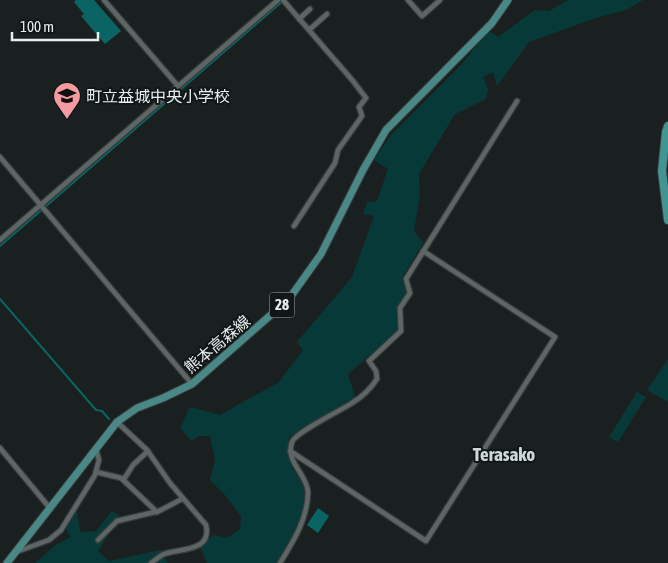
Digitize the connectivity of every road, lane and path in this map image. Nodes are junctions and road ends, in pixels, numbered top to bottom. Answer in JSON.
{"nodes":[{"id":1,"x":104,"y":0,"type":"edge"},
{"id":2,"x":278,"y":0,"type":"edge"},
{"id":3,"x":283,"y":0,"type":"edge"},
{"id":4,"x":408,"y":0,"type":"edge"},
{"id":5,"x":440,"y":0,"type":"edge"},
{"id":6,"x":508,"y":0,"type":"edge"},
{"id":7,"x":310,"y":9,"type":"dead end"},
{"id":8,"x":327,"y":14,"type":"dead end"},
{"id":9,"x":299,"y":19,"type":"junction"},
{"id":10,"x":309,"y":30,"type":"junction"},
{"id":11,"x":178,"y":86,"type":"junction"},
{"id":12,"x":517,"y":101,"type":"dead end"},
{"id":13,"x":668,"y":126,"type":"edge"},
{"id":14,"x":0,"y":158,"type":"edge"},
{"id":15,"x":41,"y":205,"type":"junction"},
{"id":16,"x":668,"y":220,"type":"edge"},
{"id":17,"x":294,"y":226,"type":"dead end"},
{"id":18,"x":0,"y":240,"type":"edge"},
{"id":19,"x":424,"y":252,"type":"junction"},
{"id":20,"x":192,"y":384,"type":"junction"},
{"id":21,"x":116,"y":422,"type":"junction"},
{"id":22,"x":96,"y":447,"type":"junction"},
{"id":23,"x":0,"y":448,"type":"edge"},
{"id":24,"x":148,"y":451,"type":"junction"},
{"id":25,"x":290,"y":451,"type":"junction"},
{"id":26,"x":96,"y":472,"type":"junction"},
{"id":27,"x":124,"y":480,"type":"junction"},
{"id":28,"x":182,"y":500,"type":"junction"},
{"id":29,"x":49,"y":507,"type":"junction"},
{"id":30,"x":156,"y":512,"type":"junction"},
{"id":31,"x":98,"y":540,"type":"dead end"},
{"id":32,"x":14,"y":553,"type":"junction"},
{"id":33,"x":7,"y":563,"type":"edge"},
{"id":34,"x":151,"y":563,"type":"edge"},
{"id":35,"x":280,"y":563,"type":"edge"}],
"edges":[{"from":1,"to":11,"type":"street"},
{"from":2,"to":11,"type":"street"},
{"from":3,"to":9,"type":"street"},
{"from":4,"to":5,"type":"street"},
{"from":6,"to":20,"type":"main road","name":"熊本高森線","number":"28"},
{"from":7,"to":9,"type":"street"},
{"from":8,"to":10,"type":"street"},
{"from":9,"to":10,"type":"street"},
{"from":10,"to":17,"type":"street"},
{"from":11,"to":15,"type":"street"},
{"from":12,"to":19,"type":"street"},
{"from":13,"to":16,"type":"highway"},
{"from":14,"to":15,"type":"street"},
{"from":15,"to":18,"type":"street"},
{"from":15,"to":20,"type":"street"},
{"from":19,"to":25,"type":"street"},
{"from":19,"to":25,"type":"street"},
{"from":20,"to":21,"type":"main road","name":"熊本高森線","number":"28"},
{"from":21,"to":22,"type":"main road","name":"熊本高森線","number":"28"},
{"from":21,"to":24,"type":"street"},
{"from":22,"to":26,"type":"street"},
{"from":22,"to":29,"type":"main road","name":"熊本高森線","number":"28"},
{"from":23,"to":29,"type":"street"},
{"from":24,"to":27,"type":"street"},
{"from":24,"to":28,"type":"street"},
{"from":25,"to":35,"type":"street"},
{"from":26,"to":27,"type":"street"},
{"from":26,"to":32,"type":"street"},
{"from":27,"to":30,"type":"street"},
{"from":28,"to":30,"type":"street"},
{"from":28,"to":34,"type":"street"},
{"from":29,"to":32,"type":"main road","name":"熊本高森線","number":"28"},
{"from":30,"to":31,"type":"street"},
{"from":32,"to":33,"type":"main road","name":"熊本高森線","number":"28"}]}
